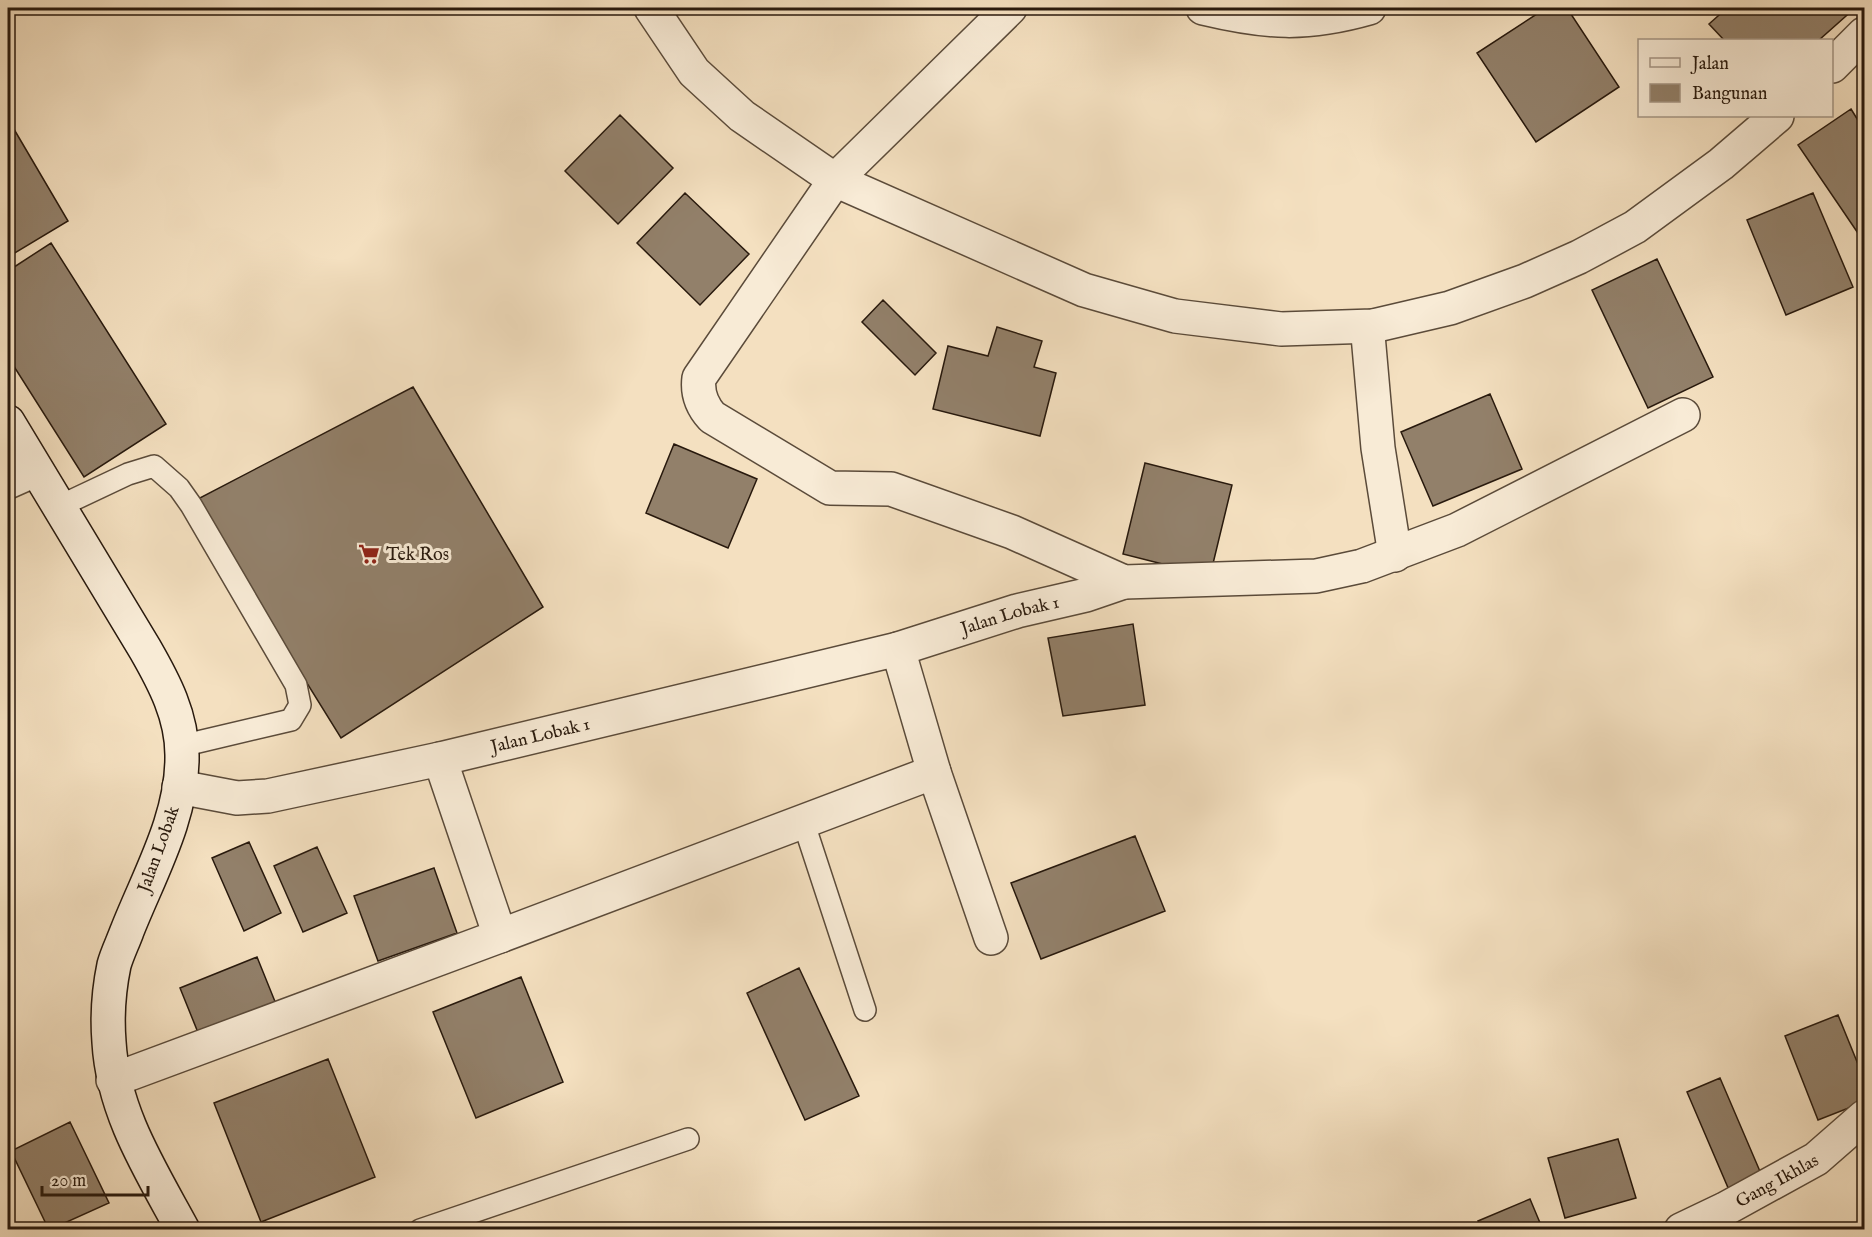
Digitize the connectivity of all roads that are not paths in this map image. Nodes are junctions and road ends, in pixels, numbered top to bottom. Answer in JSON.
{"nodes":[{"id":1,"x":651,"y":8,"type":"edge"},
{"id":2,"x":1010,"y":8,"type":"edge"},
{"id":3,"x":1203,"y":8,"type":"edge"},
{"id":4,"x":1369,"y":8,"type":"edge"},
{"id":5,"x":1864,"y":34,"type":"edge"},
{"id":6,"x":1833,"y":65,"type":"edge"},
{"id":7,"x":1777,"y":117,"type":"edge"},
{"id":8,"x":835,"y":180,"type":"junction"},
{"id":9,"x":1373,"y":326,"type":"junction"},
{"id":10,"x":1683,"y":415,"type":"dead end"},
{"id":11,"x":8,"y":422,"type":"edge"},
{"id":12,"x":21,"y":476,"type":"edge"},
{"id":13,"x":58,"y":507,"type":"junction"},
{"id":14,"x":1395,"y":555,"type":"junction"},
{"id":15,"x":1124,"y":582,"type":"junction"},
{"id":16,"x":898,"y":649,"type":"junction"},
{"id":17,"x":181,"y":746,"type":"junction"},
{"id":18,"x":440,"y":759,"type":"junction"},
{"id":19,"x":934,"y":772,"type":"junction"},
{"id":20,"x":179,"y":787,"type":"junction"},
{"id":21,"x":803,"y":821,"type":"junction"},
{"id":22,"x":500,"y":936,"type":"junction"},
{"id":23,"x":991,"y":938,"type":"dead end"},
{"id":24,"x":865,"y":1010,"type":"dead end"},
{"id":25,"x":113,"y":1080,"type":"junction"},
{"id":26,"x":1864,"y":1117,"type":"edge"},
{"id":27,"x":688,"y":1139,"type":"dead end"},
{"id":28,"x":183,"y":1230,"type":"edge"},
{"id":29,"x":420,"y":1230,"type":"edge"},
{"id":30,"x":1681,"y":1230,"type":"edge"}],
"edges":[{"from":1,"to":8,"type":"street"},
{"from":2,"to":8,"type":"street"},
{"from":3,"to":4,"type":"street"},
{"from":5,"to":6,"type":"street"},
{"from":7,"to":9,"type":"street"},
{"from":8,"to":9,"type":"street"},
{"from":8,"to":15,"type":"street"},
{"from":9,"to":14,"type":"street"},
{"from":10,"to":14,"type":"street"},
{"from":11,"to":12,"type":"street","name":"Jalan Lobak"},
{"from":12,"to":13,"type":"street","name":"Jalan Lobak"},
{"from":13,"to":17,"type":"street","name":"Jalan Lobak"},
{"from":13,"to":17,"type":"lane"},
{"from":14,"to":15,"type":"street"},
{"from":15,"to":16,"type":"street","name":"Jalan Lobak 1"},
{"from":16,"to":18,"type":"street","name":"Jalan Lobak 1"},
{"from":16,"to":19,"type":"street"},
{"from":17,"to":20,"type":"street","name":"Jalan Lobak"},
{"from":18,"to":20,"type":"street","name":"Jalan Lobak 1"},
{"from":18,"to":22,"type":"street"},
{"from":19,"to":21,"type":"street"},
{"from":19,"to":23,"type":"street"},
{"from":20,"to":25,"type":"street","name":"Jalan Lobak"},
{"from":21,"to":22,"type":"street"},
{"from":21,"to":24,"type":"lane"},
{"from":22,"to":25,"type":"street"},
{"from":25,"to":28,"type":"street","name":"Jalan Lobak"},
{"from":26,"to":30,"type":"street","name":"Gang Ikhlas"},
{"from":27,"to":29,"type":"lane"}]}
